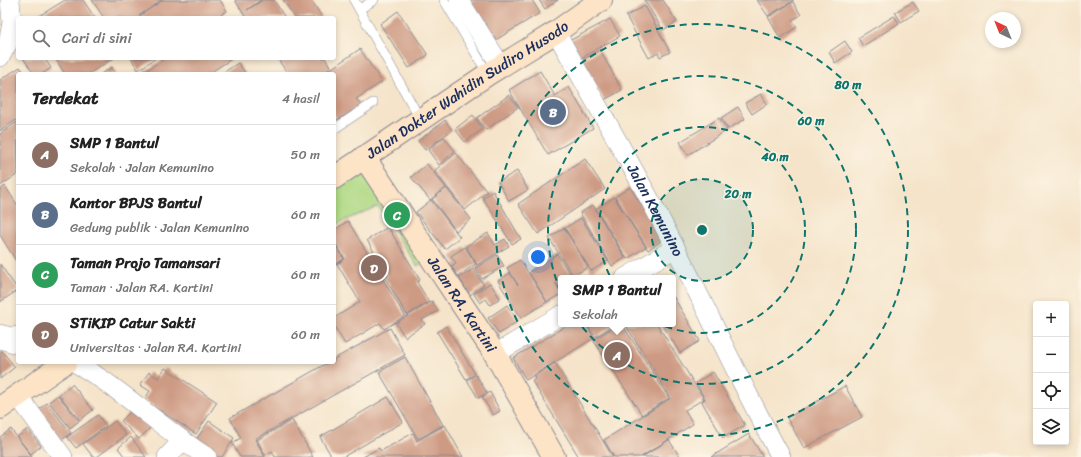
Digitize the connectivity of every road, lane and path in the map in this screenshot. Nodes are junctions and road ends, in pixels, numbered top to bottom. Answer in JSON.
{"nodes":[{"id":1,"x":10,"y":0,"type":"edge"},
{"id":2,"x":354,"y":0,"type":"edge"},
{"id":3,"x":374,"y":0,"type":"edge"},
{"id":4,"x":444,"y":0,"type":"edge"},
{"id":5,"x":459,"y":0,"type":"edge"},
{"id":6,"x":601,"y":0,"type":"edge"},
{"id":7,"x":360,"y":9,"type":"junction"},
{"id":8,"x":556,"y":32,"type":"junction"},
{"id":9,"x":0,"y":57,"type":"edge"},
{"id":10,"x":494,"y":70,"type":"junction"},
{"id":11,"x":373,"y":103,"type":"dead end"},
{"id":12,"x":420,"y":119,"type":"junction"},
{"id":13,"x":336,"y":128,"type":"edge"},
{"id":14,"x":364,"y":157,"type":"junction"},
{"id":15,"x":336,"y":177,"type":"edge"},
{"id":16,"x":675,"y":248,"type":"junction"},
{"id":17,"x":629,"y":275,"type":"edge"},
{"id":18,"x":558,"y":317,"type":"edge"},
{"id":19,"x":0,"y":329,"type":"edge"},
{"id":20,"x":16,"y":331,"type":"edge"},
{"id":21,"x":0,"y":339,"type":"edge"},
{"id":22,"x":16,"y":343,"type":"edge"},
{"id":23,"x":495,"y":354,"type":"junction"},
{"id":24,"x":63,"y":364,"type":"edge"},
{"id":25,"x":77,"y":364,"type":"edge"},
{"id":26,"x":18,"y":396,"type":"junction"},
{"id":27,"x":0,"y":408,"type":"edge"},
{"id":28,"x":182,"y":441,"type":"junction"},
{"id":29,"x":63,"y":457,"type":"edge"},
{"id":30,"x":167,"y":457,"type":"edge"},
{"id":31,"x":207,"y":457,"type":"edge"},
{"id":32,"x":554,"y":457,"type":"edge"},
{"id":33,"x":781,"y":457,"type":"edge"}],
"edges":[{"from":1,"to":9,"type":"street"},
{"from":2,"to":7,"type":"lane"},
{"from":3,"to":7,"type":"lane"},
{"from":4,"to":10,"type":"lane"},
{"from":5,"to":10,"type":"street"},
{"from":6,"to":8,"type":"main road","name":"Jalan Dokter Wahidin Sudiro Husodo"},
{"from":7,"to":12,"type":"lane"},
{"from":8,"to":10,"type":"main road","name":"Jalan Dokter Wahidin Sudiro Husodo"},
{"from":8,"to":16,"type":"street","name":"Jalan Kemunino"},
{"from":10,"to":12,"type":"main road","name":"Jalan Dokter Wahidin Sudiro Husodo"},
{"from":11,"to":13,"type":"lane"},
{"from":12,"to":14,"type":"main road","name":"Jalan Dokter Wahidin Sudiro Husodo"},
{"from":14,"to":15,"type":"main road","name":"Jalan Dokter Wahidin Sudiro Husodo"},
{"from":14,"to":23,"type":"main road","name":"Jalan RA. Kartini"},
{"from":16,"to":17,"type":"street"},
{"from":16,"to":33,"type":"street","name":"Jalan Kemunino"},
{"from":18,"to":23,"type":"street"},
{"from":19,"to":20,"type":"lane"},
{"from":21,"to":22,"type":"street"},
{"from":23,"to":32,"type":"main road","name":"Jalan RA. Kartini"},
{"from":24,"to":26,"type":"main road"},
{"from":25,"to":28,"type":"street"},
{"from":26,"to":27,"type":"main road"},
{"from":26,"to":29,"type":"street"},
{"from":28,"to":30,"type":"street"},
{"from":28,"to":31,"type":"street"}]}
